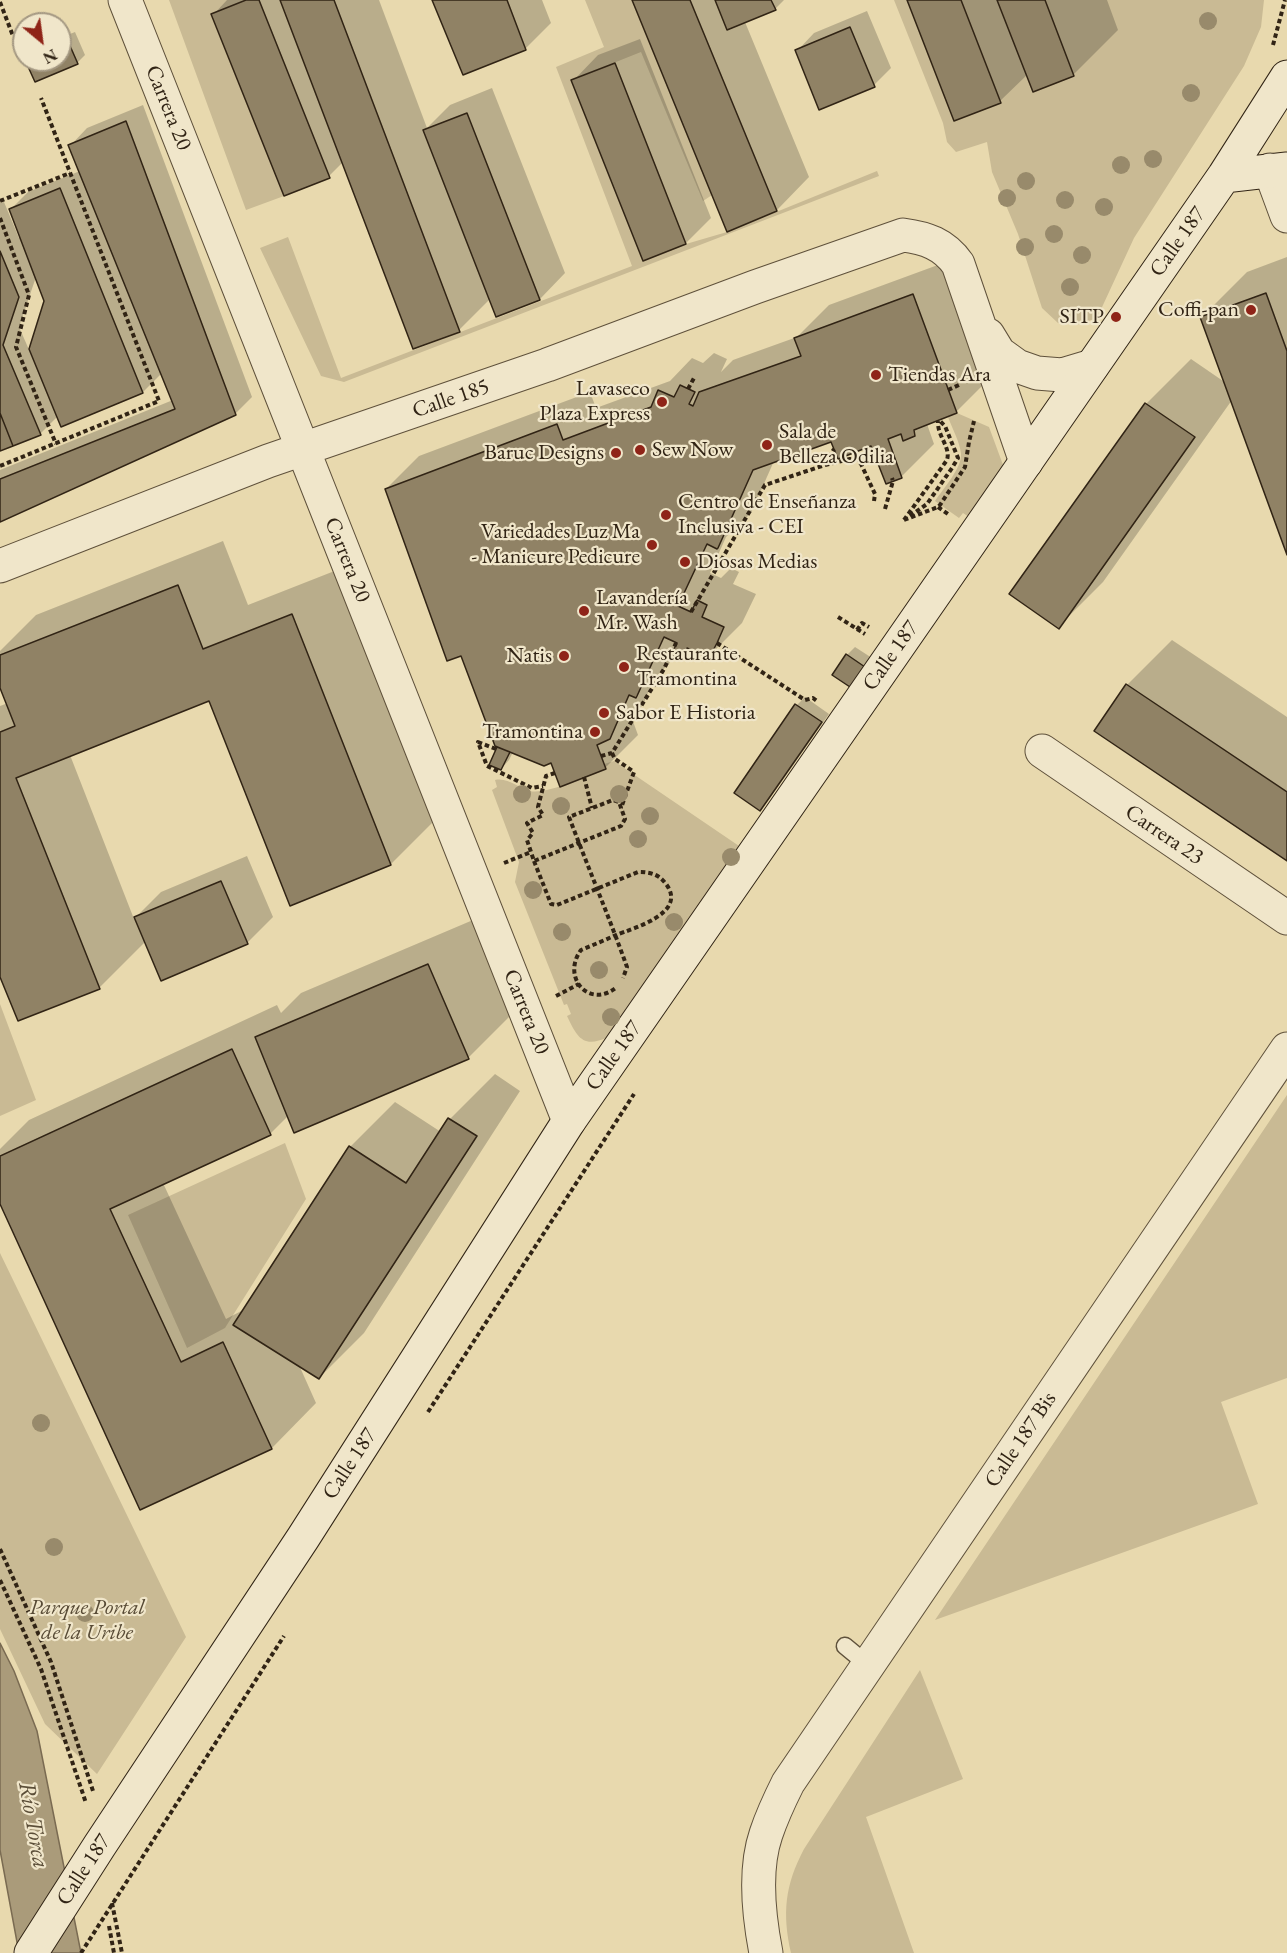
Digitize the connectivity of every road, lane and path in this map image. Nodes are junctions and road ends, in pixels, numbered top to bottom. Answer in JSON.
{"nodes":[{"id":1,"x":126,"y":0,"type":"edge"},
{"id":2,"x":1285,"y":0,"type":"edge"},
{"id":3,"x":0,"y":2,"type":"edge"},
{"id":4,"x":12,"y":33,"type":"edge"},
{"id":5,"x":1273,"y":44,"type":"dead end"},
{"id":6,"x":1287,"y":77,"type":"edge"},
{"id":7,"x":41,"y":98,"type":"dead end"},
{"id":8,"x":1278,"y":169,"type":"edge"},
{"id":9,"x":70,"y":173,"type":"junction"},
{"id":10,"x":1224,"y":176,"type":"junction"},
{"id":11,"x":0,"y":201,"type":"edge"},
{"id":12,"x":1287,"y":216,"type":"edge"},
{"id":13,"x":0,"y":218,"type":"edge"},
{"id":14,"x":977,"y":319,"type":"junction"},
{"id":15,"x":1092,"y":366,"type":"junction"},
{"id":16,"x":694,"y":378,"type":"dead end"},
{"id":17,"x":961,"y":384,"type":"dead end"},
{"id":18,"x":688,"y":389,"type":"dead end"},
{"id":19,"x":948,"y":390,"type":"dead end"},
{"id":20,"x":975,"y":421,"type":"dead end"},
{"id":21,"x":56,"y":444,"type":"junction"},
{"id":22,"x":303,"y":449,"type":"junction"},
{"id":23,"x":834,"y":449,"type":"dead end"},
{"id":24,"x":1026,"y":462,"type":"junction"},
{"id":25,"x":825,"y":465,"type":"junction"},
{"id":26,"x":0,"y":466,"type":"edge"},
{"id":27,"x":892,"y":478,"type":"dead end"},
{"id":28,"x":874,"y":501,"type":"dead end"},
{"id":29,"x":885,"y":508,"type":"dead end"},
{"id":30,"x":904,"y":520,"type":"junction"},
{"id":31,"x":0,"y":566,"type":"edge"},
{"id":32,"x":691,"y":612,"type":"dead end"},
{"id":33,"x":676,"y":643,"type":"dead end"},
{"id":34,"x":717,"y":643,"type":"dead end"},
{"id":35,"x":823,"y":706,"type":"dead end"},
{"id":36,"x":496,"y":749,"type":"dead end"},
{"id":37,"x":1042,"y":751,"type":"dead end"},
{"id":38,"x":612,"y":753,"type":"junction"},
{"id":39,"x":601,"y":756,"type":"dead end"},
{"id":40,"x":555,"y":773,"type":"dead end"},
{"id":41,"x":584,"y":777,"type":"dead end"},
{"id":42,"x":543,"y":786,"type":"junction"},
{"id":43,"x":592,"y":808,"type":"junction"},
{"id":44,"x":621,"y":808,"type":"junction"},
{"id":45,"x":579,"y":843,"type":"junction"},
{"id":46,"x":531,"y":852,"type":"junction"},
{"id":47,"x":534,"y":861,"type":"junction"},
{"id":48,"x":502,"y":864,"type":"dead end"},
{"id":49,"x":597,"y":888,"type":"junction"},
{"id":50,"x":1287,"y":918,"type":"edge"},
{"id":51,"x":615,"y":936,"type":"junction"},
{"id":52,"x":579,"y":984,"type":"junction"},
{"id":53,"x":566,"y":992,"type":"dead end"},
{"id":54,"x":1287,"y":1049,"type":"edge"},
{"id":55,"x":636,"y":1091,"type":"dead end"},
{"id":56,"x":569,"y":1121,"type":"junction"},
{"id":57,"x":423,"y":1421,"type":"dead end"},
{"id":58,"x":0,"y":1550,"type":"edge"},
{"id":59,"x":0,"y":1580,"type":"edge"},
{"id":60,"x":287,"y":1631,"type":"dead end"},
{"id":61,"x":104,"y":1839,"type":"junction"},
{"id":62,"x":112,"y":1902,"type":"junction"},
{"id":63,"x":109,"y":1926,"type":"dead end"},
{"id":64,"x":31,"y":1953,"type":"edge"},
{"id":65,"x":81,"y":1953,"type":"edge"},
{"id":66,"x":114,"y":1953,"type":"edge"},
{"id":67,"x":122,"y":1953,"type":"edge"},
{"id":68,"x":766,"y":1953,"type":"edge"}],
"edges":[{"from":1,"to":22,"type":"street","name":"Carrera 20"},
{"from":2,"to":5,"type":"path"},
{"from":3,"to":4,"type":"path"},
{"from":6,"to":10,"type":"street","name":"Calle 187"},
{"from":7,"to":9,"type":"path"},
{"from":8,"to":10,"type":"street"},
{"from":8,"to":12,"type":"street"},
{"from":9,"to":11,"type":"path"},
{"from":9,"to":21,"type":"path"},
{"from":10,"to":15,"type":"street","name":"Calle 187"},
{"from":13,"to":21,"type":"path"},
{"from":14,"to":15,"type":"street"},
{"from":14,"to":22,"type":"street","name":"Calle 185"},
{"from":14,"to":24,"type":"street"},
{"from":15,"to":24,"type":"street","name":"Calle 187"},
{"from":16,"to":18,"type":"path"},
{"from":17,"to":19,"type":"path"},
{"from":20,"to":30,"type":"path"},
{"from":21,"to":26,"type":"path"},
{"from":22,"to":31,"type":"street","name":"Calle 185"},
{"from":22,"to":56,"type":"street","name":"Carrera 20"},
{"from":23,"to":25,"type":"path"},
{"from":24,"to":56,"type":"street","name":"Calle 187"},
{"from":25,"to":28,"type":"path"},
{"from":25,"to":32,"type":"path"},
{"from":27,"to":29,"type":"path"},
{"from":30,"to":30,"type":"path"},
{"from":33,"to":38,"type":"path"},
{"from":34,"to":35,"type":"path"},
{"from":36,"to":42,"type":"path"},
{"from":37,"to":50,"type":"street","name":"Carrera 23"},
{"from":38,"to":39,"type":"path"},
{"from":38,"to":44,"type":"path"},
{"from":40,"to":42,"type":"path"},
{"from":41,"to":43,"type":"path"},
{"from":42,"to":46,"type":"path"},
{"from":43,"to":44,"type":"path"},
{"from":43,"to":45,"type":"path"},
{"from":44,"to":45,"type":"path"},
{"from":45,"to":47,"type":"path"},
{"from":45,"to":49,"type":"path"},
{"from":46,"to":47,"type":"path"},
{"from":46,"to":48,"type":"path"},
{"from":47,"to":49,"type":"path"},
{"from":49,"to":51,"type":"path"},
{"from":49,"to":51,"type":"path"},
{"from":51,"to":52,"type":"path"},
{"from":51,"to":52,"type":"path"},
{"from":52,"to":53,"type":"path"},
{"from":54,"to":68,"type":"street","name":"Calle 187 Bis"},
{"from":55,"to":57,"type":"path"},
{"from":56,"to":61,"type":"street","name":"Calle 187"},
{"from":58,"to":61,"type":"path"},
{"from":59,"to":61,"type":"path"},
{"from":60,"to":62,"type":"path"},
{"from":61,"to":62,"type":"path"},
{"from":61,"to":64,"type":"street","name":"Calle 187"},
{"from":62,"to":65,"type":"path"},
{"from":62,"to":67,"type":"path"},
{"from":63,"to":66,"type":"path"}]}
